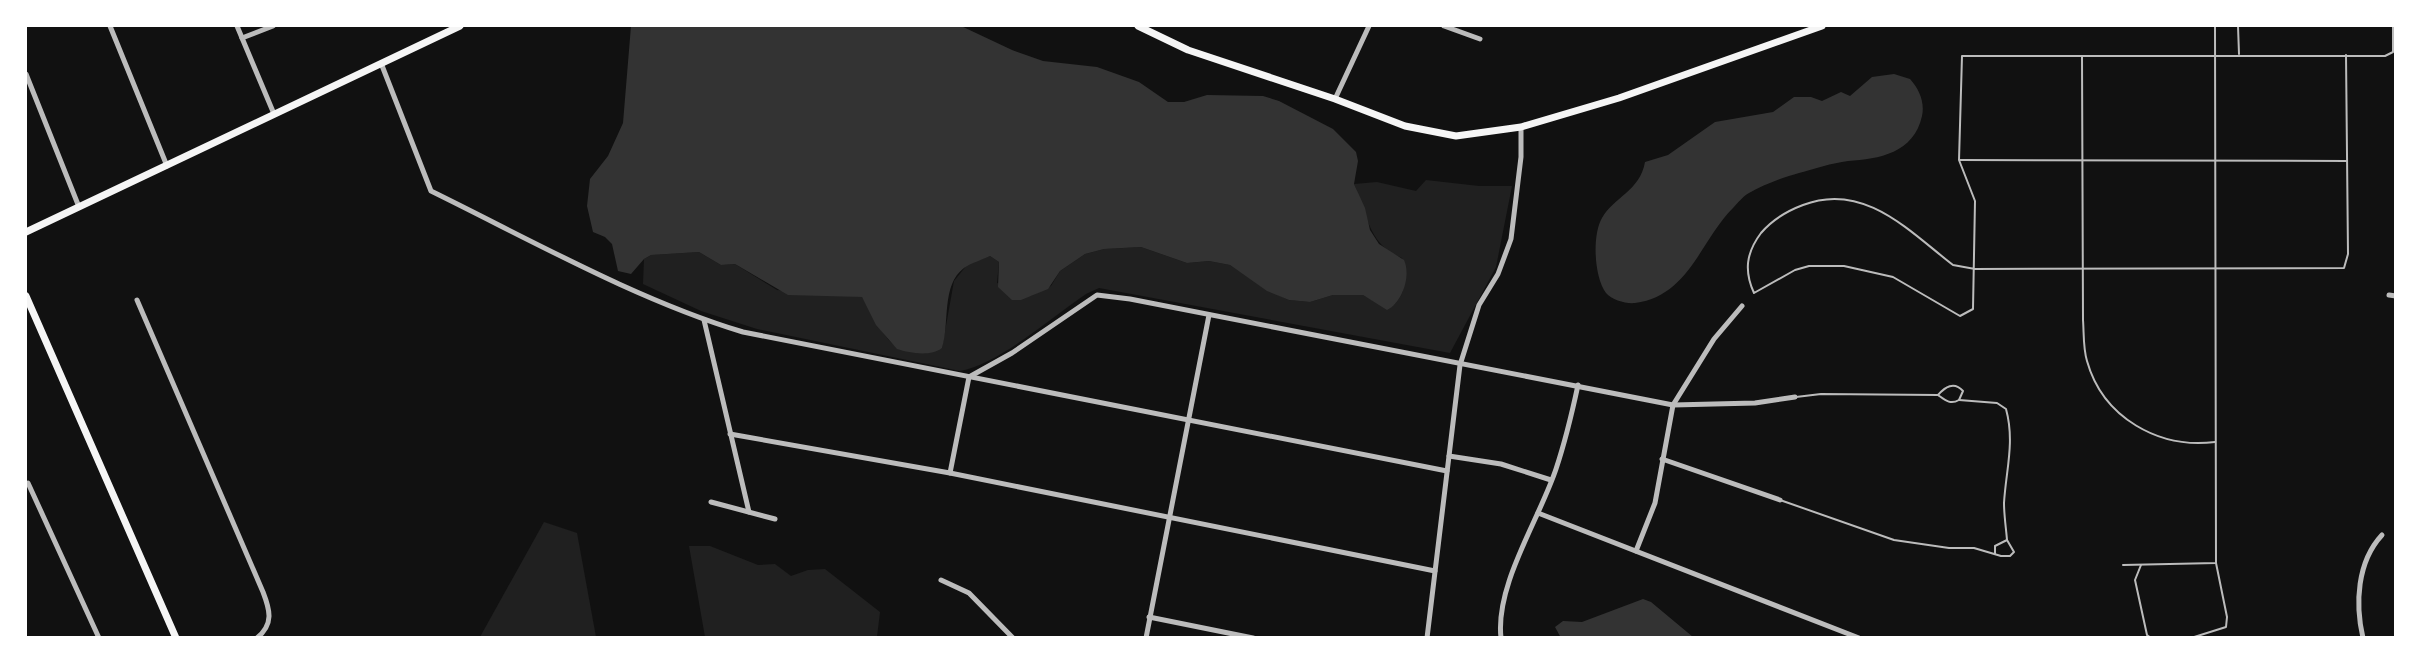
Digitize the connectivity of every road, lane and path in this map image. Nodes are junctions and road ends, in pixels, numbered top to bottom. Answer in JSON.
{"nodes":[{"id":1,"x":110,"y":26,"type":"edge"},
{"id":2,"x":237,"y":26,"type":"edge"},
{"id":3,"x":273,"y":26,"type":"edge"},
{"id":4,"x":460,"y":26,"type":"edge"},
{"id":5,"x":1138,"y":26,"type":"edge"},
{"id":6,"x":1369,"y":26,"type":"edge"},
{"id":7,"x":1444,"y":26,"type":"edge"},
{"id":8,"x":1822,"y":26,"type":"edge"},
{"id":9,"x":2215,"y":26,"type":"edge"},
{"id":10,"x":2238,"y":26,"type":"edge"},
{"id":11,"x":2393,"y":26,"type":"edge"},
{"id":12,"x":242,"y":38,"type":"junction"},
{"id":13,"x":1480,"y":39,"type":"dead end"},
{"id":14,"x":2216,"y":54,"type":"junction"},
{"id":15,"x":2239,"y":54,"type":"junction"},
{"id":16,"x":2346,"y":54,"type":"junction"},
{"id":17,"x":2082,"y":56,"type":"junction"},
{"id":18,"x":381,"y":63,"type":"junction"},
{"id":19,"x":26,"y":74,"type":"edge"},
{"id":20,"x":1335,"y":99,"type":"junction"},
{"id":21,"x":274,"y":114,"type":"junction"},
{"id":22,"x":1521,"y":127,"type":"junction"},
{"id":23,"x":1959,"y":160,"type":"junction"},
{"id":24,"x":2217,"y":161,"type":"junction"},
{"id":25,"x":2347,"y":161,"type":"junction"},
{"id":26,"x":2084,"y":162,"type":"junction"},
{"id":27,"x":167,"y":165,"type":"junction"},
{"id":28,"x":79,"y":207,"type":"junction"},
{"id":29,"x":26,"y":232,"type":"edge"},
{"id":30,"x":2215,"y":267,"type":"junction"},
{"id":31,"x":2083,"y":268,"type":"junction"},
{"id":32,"x":1975,"y":269,"type":"junction"},
{"id":33,"x":2389,"y":295,"type":"dead end"},
{"id":34,"x":26,"y":296,"type":"edge"},
{"id":35,"x":2396,"y":296,"type":"edge"},
{"id":36,"x":137,"y":300,"type":"dead end"},
{"id":37,"x":1742,"y":306,"type":"dead end"},
{"id":38,"x":1209,"y":315,"type":"junction"},
{"id":39,"x":704,"y":320,"type":"junction"},
{"id":40,"x":1461,"y":364,"type":"junction"},
{"id":41,"x":969,"y":377,"type":"junction"},
{"id":42,"x":1578,"y":385,"type":"junction"},
{"id":43,"x":1938,"y":395,"type":"junction"},
{"id":44,"x":1795,"y":397,"type":"joint"},
{"id":45,"x":1959,"y":400,"type":"junction"},
{"id":46,"x":1673,"y":405,"type":"junction"},
{"id":47,"x":1188,"y":420,"type":"junction"},
{"id":48,"x":730,"y":434,"type":"junction"},
{"id":49,"x":2215,"y":442,"type":"junction"},
{"id":50,"x":1449,"y":456,"type":"junction"},
{"id":51,"x":1662,"y":459,"type":"junction"},
{"id":52,"x":1447,"y":471,"type":"junction"},
{"id":53,"x":950,"y":473,"type":"junction"},
{"id":54,"x":1551,"y":480,"type":"junction"},
{"id":55,"x":27,"y":483,"type":"dead end"},
{"id":56,"x":1780,"y":500,"type":"joint"},
{"id":57,"x":711,"y":502,"type":"dead end"},
{"id":58,"x":749,"y":512,"type":"junction"},
{"id":59,"x":1538,"y":513,"type":"junction"},
{"id":60,"x":1170,"y":516,"type":"junction"},
{"id":61,"x":775,"y":519,"type":"dead end"},
{"id":62,"x":2382,"y":535,"type":"dead end"},
{"id":63,"x":2007,"y":540,"type":"junction"},
{"id":64,"x":1636,"y":551,"type":"junction"},
{"id":65,"x":1995,"y":554,"type":"junction"},
{"id":66,"x":2216,"y":563,"type":"junction"},
{"id":67,"x":2123,"y":565,"type":"dead end"},
{"id":68,"x":2141,"y":565,"type":"junction"},
{"id":69,"x":1435,"y":572,"type":"junction"},
{"id":70,"x":941,"y":580,"type":"dead end"},
{"id":71,"x":1149,"y":617,"type":"junction"},
{"id":72,"x":99,"y":638,"type":"edge"},
{"id":73,"x":176,"y":638,"type":"edge"},
{"id":74,"x":256,"y":638,"type":"edge"},
{"id":75,"x":1013,"y":638,"type":"edge"},
{"id":76,"x":1146,"y":638,"type":"edge"},
{"id":77,"x":1253,"y":638,"type":"edge"},
{"id":78,"x":1427,"y":638,"type":"edge"},
{"id":79,"x":1501,"y":638,"type":"edge"},
{"id":80,"x":1858,"y":638,"type":"edge"},
{"id":81,"x":2151,"y":638,"type":"edge"},
{"id":82,"x":2191,"y":638,"type":"edge"},
{"id":83,"x":2363,"y":638,"type":"edge"}],
"edges":[{"from":1,"to":27,"type":"street"},
{"from":2,"to":12,"type":"street"},
{"from":3,"to":12,"type":"street"},
{"from":4,"to":18,"type":"main road"},
{"from":5,"to":20,"type":"main road"},
{"from":6,"to":20,"type":"street"},
{"from":7,"to":13,"type":"street"},
{"from":8,"to":22,"type":"main road"},
{"from":9,"to":14,"type":"lane"},
{"from":10,"to":15,"type":"lane"},
{"from":11,"to":16,"type":"lane"},
{"from":12,"to":21,"type":"street"},
{"from":14,"to":15,"type":"lane"},
{"from":14,"to":17,"type":"lane"},
{"from":14,"to":24,"type":"lane"},
{"from":15,"to":16,"type":"lane"},
{"from":16,"to":25,"type":"lane"},
{"from":17,"to":23,"type":"lane"},
{"from":17,"to":26,"type":"lane"},
{"from":18,"to":21,"type":"main road"},
{"from":18,"to":39,"type":"street"},
{"from":19,"to":28,"type":"street"},
{"from":20,"to":22,"type":"main road"},
{"from":21,"to":27,"type":"main road"},
{"from":22,"to":40,"type":"street"},
{"from":23,"to":26,"type":"lane"},
{"from":23,"to":32,"type":"lane"},
{"from":24,"to":25,"type":"lane"},
{"from":24,"to":26,"type":"lane"},
{"from":24,"to":30,"type":"lane"},
{"from":25,"to":30,"type":"lane"},
{"from":26,"to":31,"type":"lane"},
{"from":27,"to":28,"type":"main road"},
{"from":28,"to":29,"type":"main road"},
{"from":30,"to":31,"type":"lane"},
{"from":30,"to":49,"type":"lane"},
{"from":31,"to":32,"type":"lane"},
{"from":31,"to":49,"type":"lane"},
{"from":32,"to":32,"type":"lane"},
{"from":33,"to":35,"type":"street"},
{"from":34,"to":73,"type":"main road"},
{"from":36,"to":74,"type":"street"},
{"from":37,"to":46,"type":"street"},
{"from":38,"to":40,"type":"street"},
{"from":38,"to":41,"type":"street"},
{"from":38,"to":47,"type":"street"},
{"from":39,"to":41,"type":"street"},
{"from":39,"to":48,"type":"street"},
{"from":40,"to":42,"type":"street"},
{"from":40,"to":50,"type":"street"},
{"from":41,"to":47,"type":"street"},
{"from":41,"to":53,"type":"street"},
{"from":42,"to":46,"type":"street"},
{"from":42,"to":54,"type":"street"},
{"from":43,"to":44,"type":"lane"},
{"from":43,"to":45,"type":"lane"},
{"from":43,"to":45,"type":"lane"},
{"from":44,"to":46,"type":"street"},
{"from":45,"to":63,"type":"lane"},
{"from":46,"to":51,"type":"street"},
{"from":47,"to":52,"type":"street"},
{"from":47,"to":60,"type":"street"},
{"from":48,"to":53,"type":"street"},
{"from":48,"to":58,"type":"street"},
{"from":49,"to":66,"type":"lane"},
{"from":50,"to":52,"type":"street"},
{"from":50,"to":54,"type":"street"},
{"from":51,"to":56,"type":"street"},
{"from":51,"to":64,"type":"street"},
{"from":52,"to":69,"type":"street"},
{"from":53,"to":60,"type":"street"},
{"from":54,"to":59,"type":"street"},
{"from":55,"to":72,"type":"street"},
{"from":56,"to":65,"type":"lane"},
{"from":57,"to":58,"type":"street"},
{"from":58,"to":61,"type":"street"},
{"from":59,"to":64,"type":"street"},
{"from":59,"to":79,"type":"street"},
{"from":60,"to":69,"type":"street"},
{"from":60,"to":71,"type":"street"},
{"from":62,"to":83,"type":"street"},
{"from":63,"to":65,"type":"lane"},
{"from":63,"to":65,"type":"lane"},
{"from":64,"to":80,"type":"street"},
{"from":66,"to":68,"type":"lane"},
{"from":66,"to":82,"type":"lane"},
{"from":67,"to":68,"type":"lane"},
{"from":68,"to":81,"type":"lane"},
{"from":69,"to":78,"type":"street"},
{"from":70,"to":75,"type":"street"},
{"from":71,"to":76,"type":"street"},
{"from":71,"to":77,"type":"street"}]}
